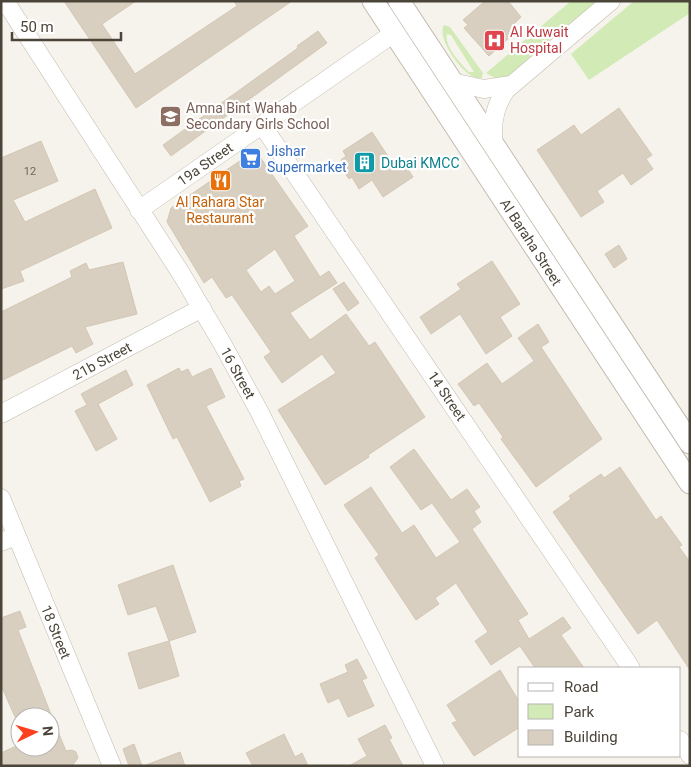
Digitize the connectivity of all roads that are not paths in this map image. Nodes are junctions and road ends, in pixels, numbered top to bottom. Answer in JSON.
{"nodes":[{"id":1,"x":5,"y":1,"type":"edge"},
{"id":2,"x":373,"y":1,"type":"edge"},
{"id":3,"x":399,"y":1,"type":"edge"},
{"id":4,"x":611,"y":1,"type":"edge"},
{"id":5,"x":9,"y":21,"type":"edge"},
{"id":6,"x":394,"y":33,"type":"junction"},
{"id":7,"x":452,"y":82,"type":"junction"},
{"id":8,"x":511,"y":85,"type":"junction"},
{"id":9,"x":262,"y":125,"type":"junction"},
{"id":10,"x":494,"y":145,"type":"junction"},
{"id":11,"x":139,"y":210,"type":"junction"},
{"id":12,"x":202,"y":308,"type":"junction"},
{"id":13,"x":1,"y":414,"type":"edge"},
{"id":14,"x":690,"y":443,"type":"edge"},
{"id":15,"x":690,"y":482,"type":"edge"},
{"id":16,"x":1,"y":498,"type":"edge"},
{"id":17,"x":9,"y":539,"type":"edge"},
{"id":18,"x":630,"y":667,"type":"edge"},
{"id":19,"x":681,"y":742,"type":"edge"},
{"id":20,"x":690,"y":755,"type":"edge"},
{"id":21,"x":109,"y":765,"type":"edge"},
{"id":22,"x":434,"y":766,"type":"edge"}],
"edges":[{"from":1,"to":5,"type":"street","name":"16 Street"},
{"from":2,"to":6,"type":"street","name":"Al Baraha Street"},
{"from":3,"to":7,"type":"street","name":"Al Baraha Street"},
{"from":4,"to":8,"type":"street"},
{"from":5,"to":11,"type":"street","name":"16 Street"},
{"from":6,"to":9,"type":"street","name":"19a Street"},
{"from":6,"to":15,"type":"street","name":"Al Baraha Street"},
{"from":7,"to":8,"type":"street"},
{"from":7,"to":10,"type":"street","name":"Al Baraha Street"},
{"from":8,"to":10,"type":"street"},
{"from":9,"to":11,"type":"street","name":"19a Street"},
{"from":9,"to":18,"type":"street","name":"14 Street"},
{"from":10,"to":14,"type":"street","name":"Al Baraha Street"},
{"from":11,"to":12,"type":"street","name":"16 Street"},
{"from":12,"to":13,"type":"street","name":"21b Street"},
{"from":12,"to":22,"type":"street","name":"16 Street"},
{"from":16,"to":17,"type":"street","name":"18 Street"},
{"from":17,"to":21,"type":"street","name":"18 Street"},
{"from":19,"to":20,"type":"street"}]}
